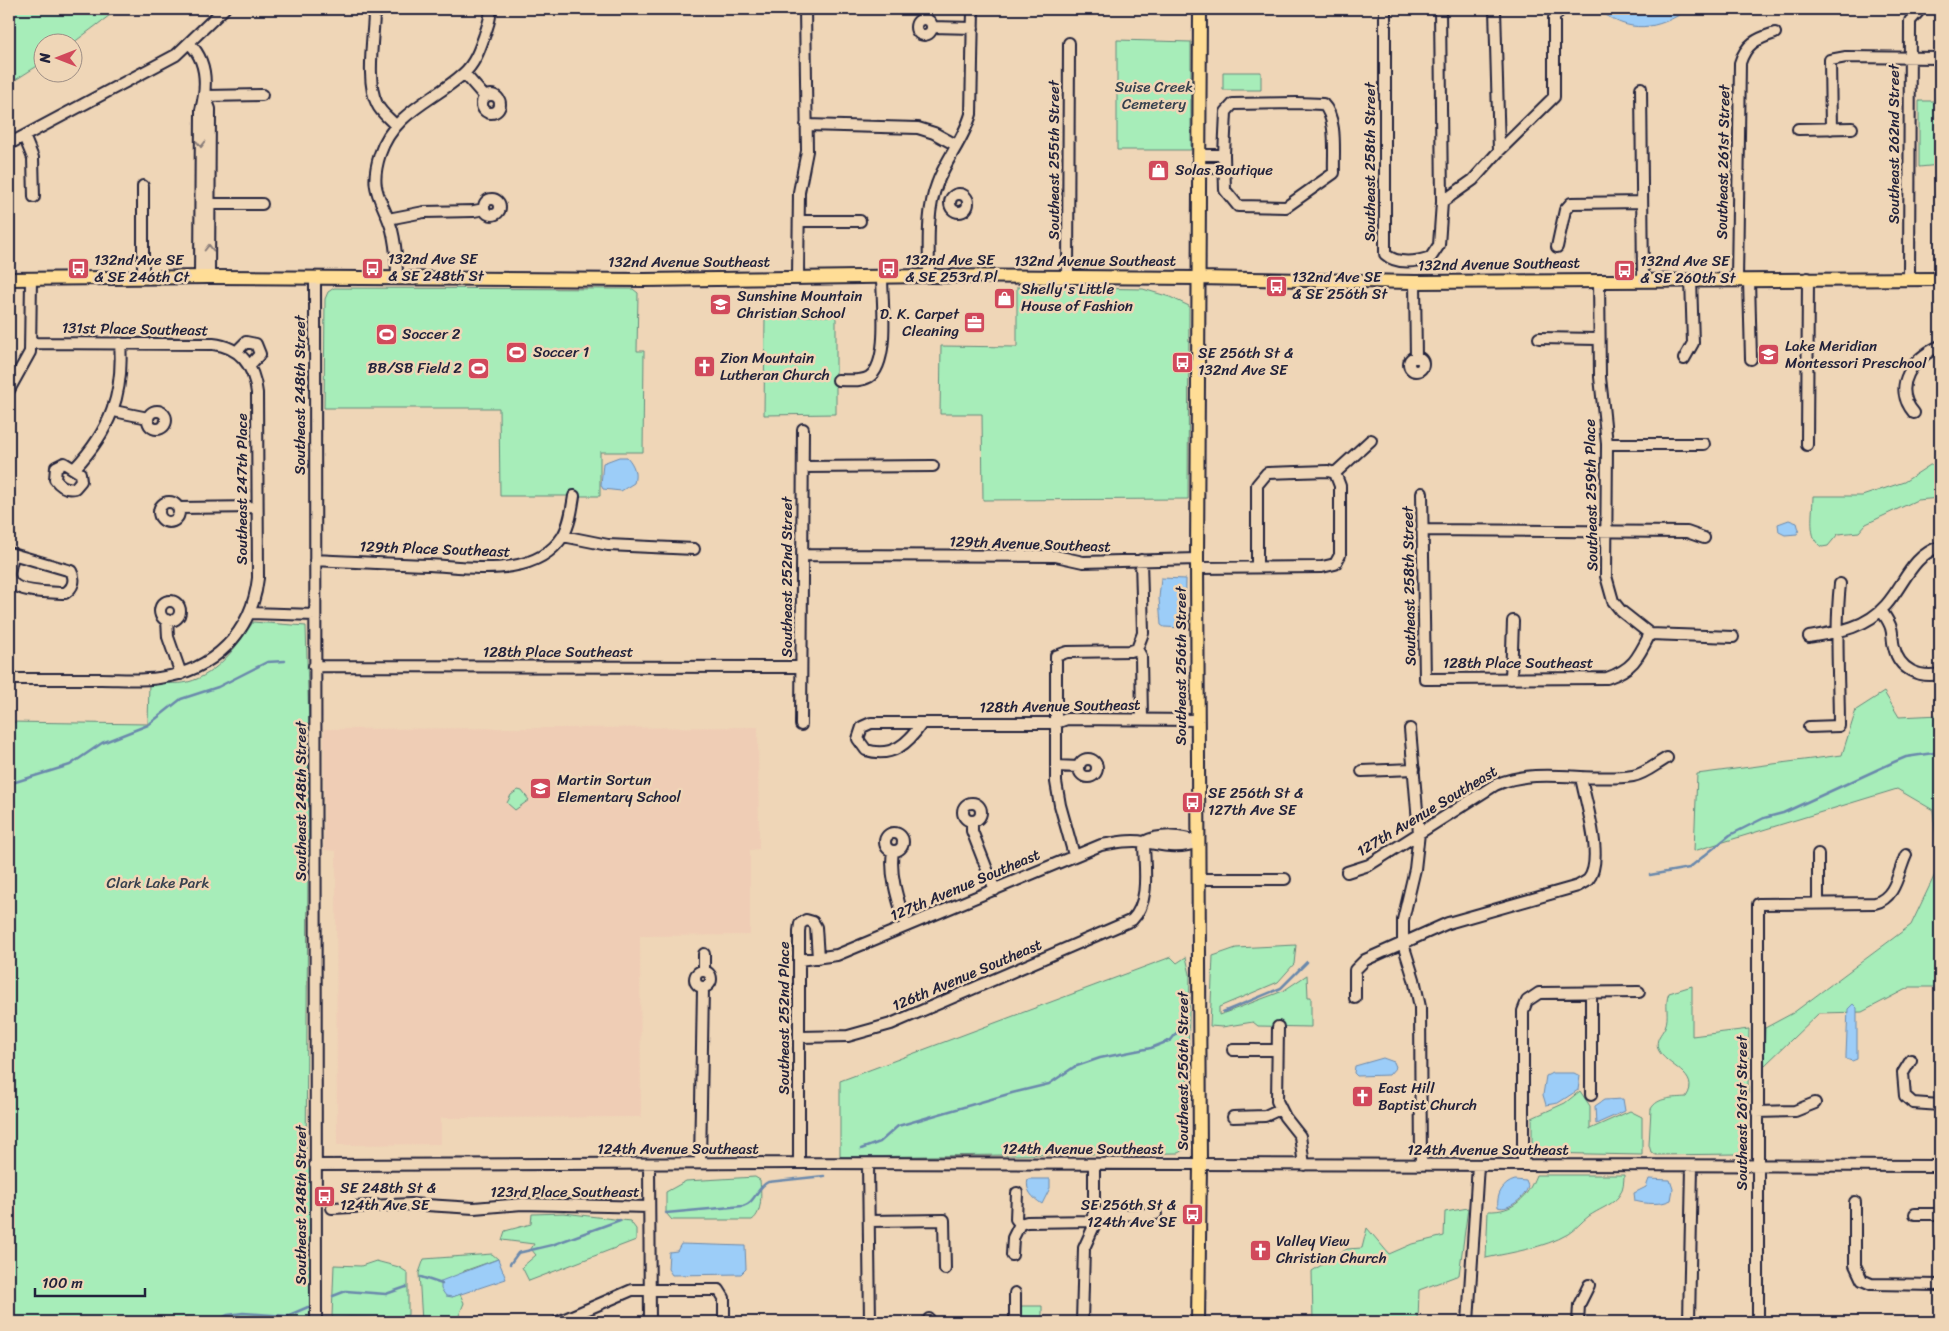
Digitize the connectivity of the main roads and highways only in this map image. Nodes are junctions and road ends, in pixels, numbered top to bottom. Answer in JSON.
{"nodes":[{"id":1,"x":1200,"y":9,"type":"edge"},
{"id":2,"x":1198,"y":278,"type":"junction"},
{"id":3,"x":9,"y":279,"type":"edge"},
{"id":4,"x":1940,"y":279,"type":"edge"},
{"id":5,"x":1198,"y":1322,"type":"edge"}],
"edges":[{"from":1,"to":2,"type":"main road","name":"Southeast 256th Street"},
{"from":2,"to":3,"type":"main road","name":"132nd Avenue Southeast"},
{"from":2,"to":4,"type":"main road","name":"132nd Avenue Southeast"},
{"from":2,"to":5,"type":"main road","name":"Southeast 256th Street"}]}
